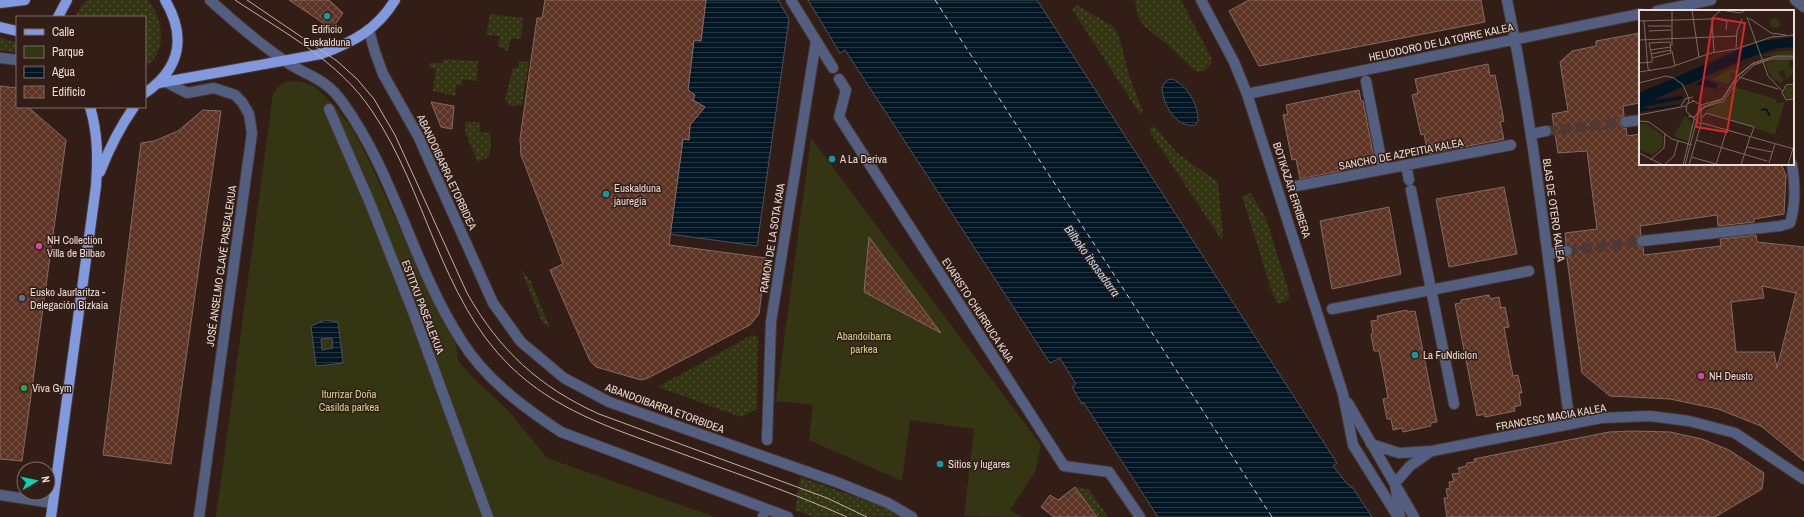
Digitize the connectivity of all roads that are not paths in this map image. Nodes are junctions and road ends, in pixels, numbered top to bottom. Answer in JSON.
{"nodes":[{"id":1,"x":26,"y":0,"type":"edge"},
{"id":2,"x":67,"y":0,"type":"edge"},
{"id":3,"x":165,"y":0,"type":"edge"},
{"id":4,"x":210,"y":0,"type":"edge"},
{"id":5,"x":395,"y":0,"type":"edge"},
{"id":6,"x":791,"y":0,"type":"edge"},
{"id":7,"x":1202,"y":0,"type":"edge"},
{"id":8,"x":1507,"y":0,"type":"edge"},
{"id":9,"x":1711,"y":0,"type":"edge"},
{"id":10,"x":1795,"y":0,"type":"edge"},
{"id":11,"x":0,"y":3,"type":"edge"},
{"id":12,"x":1804,"y":7,"type":"edge"},
{"id":13,"x":1662,"y":10,"type":"edge"},
{"id":14,"x":1639,"y":14,"type":"edge"},
{"id":15,"x":59,"y":16,"type":"edge"},
{"id":16,"x":0,"y":27,"type":"edge"},
{"id":17,"x":16,"y":31,"type":"edge"},
{"id":18,"x":369,"y":31,"type":"junction"},
{"id":19,"x":1516,"y":39,"type":"junction"},
{"id":20,"x":816,"y":41,"type":"junction"},
{"id":21,"x":0,"y":58,"type":"edge"},
{"id":22,"x":16,"y":60,"type":"edge"},
{"id":23,"x":285,"y":62,"type":"junction"},
{"id":24,"x":833,"y":68,"type":"dead end"},
{"id":25,"x":839,"y":79,"type":"dead end"},
{"id":26,"x":1366,"y":81,"type":"dead end"},
{"id":27,"x":163,"y":83,"type":"junction"},
{"id":28,"x":146,"y":92,"type":"edge"},
{"id":29,"x":1248,"y":94,"type":"junction"},
{"id":30,"x":90,"y":108,"type":"edge"},
{"id":31,"x":133,"y":108,"type":"edge"},
{"id":32,"x":329,"y":109,"type":"dead end"},
{"id":33,"x":1639,"y":120,"type":"edge"},
{"id":34,"x":1625,"y":122,"type":"tunnel mouth"},
{"id":35,"x":1546,"y":131,"type":"tunnel mouth"},
{"id":36,"x":1532,"y":134,"type":"junction"},
{"id":37,"x":1511,"y":145,"type":"dead end"},
{"id":38,"x":1406,"y":165,"type":"junction"},
{"id":39,"x":1792,"y":165,"type":"edge"},
{"id":40,"x":1383,"y":170,"type":"junction"},
{"id":41,"x":1409,"y":180,"type":"dead end"},
{"id":42,"x":96,"y":186,"type":"junction"},
{"id":43,"x":1296,"y":186,"type":"dead end"},
{"id":44,"x":1411,"y":190,"type":"dead end"},
{"id":45,"x":1642,"y":241,"type":"tunnel mouth"},
{"id":46,"x":1567,"y":251,"type":"tunnel mouth"},
{"id":47,"x":1548,"y":254,"type":"junction"},
{"id":48,"x":1529,"y":271,"type":"dead end"},
{"id":49,"x":1431,"y":289,"type":"junction"},
{"id":50,"x":1332,"y":309,"type":"dead end"},
{"id":51,"x":1343,"y":394,"type":"junction"},
{"id":52,"x":1454,"y":404,"type":"dead end"},
{"id":53,"x":1570,"y":424,"type":"junction"},
{"id":54,"x":767,"y":440,"type":"dead end"},
{"id":55,"x":1371,"y":444,"type":"junction"},
{"id":56,"x":1432,"y":451,"type":"junction"},
{"id":57,"x":1804,"y":479,"type":"edge"},
{"id":58,"x":1396,"y":483,"type":"junction"},
{"id":59,"x":0,"y":495,"type":"edge"},
{"id":60,"x":52,"y":503,"type":"junction"},
{"id":61,"x":51,"y":517,"type":"edge"},
{"id":62,"x":199,"y":517,"type":"edge"},
{"id":63,"x":488,"y":517,"type":"edge"},
{"id":64,"x":788,"y":517,"type":"edge"},
{"id":65,"x":912,"y":517,"type":"edge"},
{"id":66,"x":1140,"y":517,"type":"edge"},
{"id":67,"x":1399,"y":517,"type":"edge"},
{"id":68,"x":1414,"y":517,"type":"edge"}],
"edges":[{"from":1,"to":11,"type":"main road"},
{"from":2,"to":15,"type":"main road"},
{"from":3,"to":27,"type":"main road"},
{"from":4,"to":23,"type":"street"},
{"from":5,"to":18,"type":"main road"},
{"from":6,"to":20,"type":"street"},
{"from":7,"to":29,"type":"street","name":"BOTIKAZAR ERRIBERA"},
{"from":8,"to":19,"type":"street","name":"BLAS DE OTERO KALEA"},
{"from":9,"to":13,"type":"street"},
{"from":10,"to":12,"type":"street"},
{"from":14,"to":19,"type":"street","name":"HELIODORO DE LA TORRE KALEA"},
{"from":16,"to":17,"type":"main road"},
{"from":18,"to":23,"type":"main road"},
{"from":18,"to":65,"type":"street","name":"ABANDOIBARRA ETORBIDEA"},
{"from":19,"to":29,"type":"street","name":"HELIODORO DE LA TORRE KALEA"},
{"from":19,"to":36,"type":"street","name":"BLAS DE OTERO KALEA"},
{"from":20,"to":24,"type":"street"},
{"from":20,"to":54,"type":"street","name":"RAMON DE LA SOTA KAIA"},
{"from":21,"to":22,"type":"street"},
{"from":23,"to":27,"type":"main road"},
{"from":23,"to":64,"type":"street"},
{"from":25,"to":66,"type":"street","name":"EVARISTO CHURRUCA KAIA"},
{"from":26,"to":40,"type":"street"},
{"from":27,"to":28,"type":"main road"},
{"from":27,"to":62,"type":"street","name":"JOSÉ ANSELMO CLAVÉ PASEALEKUA"},
{"from":29,"to":51,"type":"street","name":"BOTIKAZAR ERRIBERA"},
{"from":30,"to":42,"type":"main road"},
{"from":31,"to":42,"type":"main road"},
{"from":32,"to":63,"type":"street","name":"ESTITXU PASEALEKUA"},
{"from":33,"to":34,"type":"street"},
{"from":35,"to":36,"type":"street"},
{"from":36,"to":47,"type":"street","name":"BLAS DE OTERO KALEA"},
{"from":37,"to":38,"type":"street","name":"SANCHO DE AZPEITIA KALEA"},
{"from":38,"to":40,"type":"street","name":"SANCHO DE AZPEITIA KALEA"},
{"from":38,"to":41,"type":"street"},
{"from":39,"to":45,"type":"street"},
{"from":40,"to":43,"type":"street","name":"SANCHO DE AZPEITIA KALEA"},
{"from":42,"to":60,"type":"main road"},
{"from":44,"to":49,"type":"street"},
{"from":46,"to":47,"type":"street"},
{"from":47,"to":53,"type":"street","name":"BLAS DE OTERO KALEA"},
{"from":48,"to":49,"type":"street"},
{"from":49,"to":50,"type":"street"},
{"from":49,"to":52,"type":"street"},
{"from":51,"to":55,"type":"street","name":"BOTIKAZAR ERRIBERA"},
{"from":51,"to":67,"type":"street","name":"BOTIKAZAR ERRIBERA"},
{"from":53,"to":56,"type":"street","name":"FRANCESC MACIA KALEA"},
{"from":53,"to":57,"type":"street","name":"FRANCESC MACIA KALEA"},
{"from":55,"to":56,"type":"street","name":"FRANCESC MACIA KALEA"},
{"from":55,"to":58,"type":"street","name":"BOTIKAZAR ERRIBERA"},
{"from":56,"to":58,"type":"street","name":"FRANCESC MACIA KALEA"},
{"from":58,"to":67,"type":"street"},
{"from":58,"to":68,"type":"street","name":"BOTIKAZAR ERRIBERA"},
{"from":59,"to":60,"type":"street"},
{"from":60,"to":61,"type":"main road"}]}
